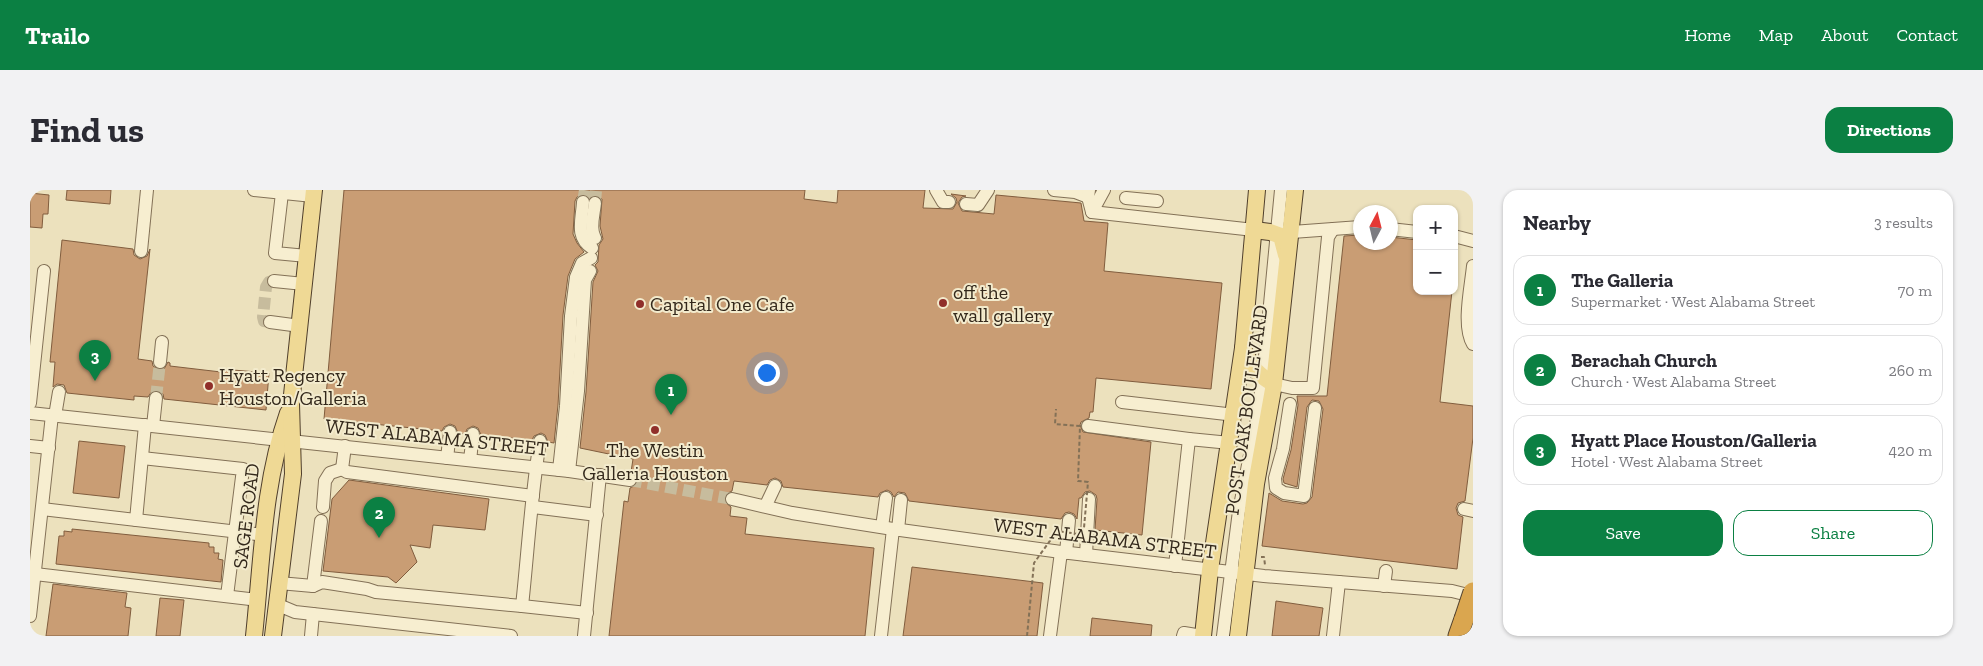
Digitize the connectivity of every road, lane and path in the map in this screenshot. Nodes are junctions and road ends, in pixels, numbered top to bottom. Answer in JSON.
{"nodes":[{"id":1,"x":147,"y":190,"type":"edge"},
{"id":2,"x":254,"y":190,"type":"edge"},
{"id":3,"x":936,"y":190,"type":"edge"},
{"id":4,"x":988,"y":190,"type":"edge"},
{"id":5,"x":1059,"y":190,"type":"edge"},
{"id":6,"x":1104,"y":190,"type":"edge"},
{"id":7,"x":1257,"y":190,"type":"edge"},
{"id":8,"x":1274,"y":190,"type":"edge"},
{"id":9,"x":1281,"y":190,"type":"edge"},
{"id":10,"x":1295,"y":190,"type":"edge"},
{"id":11,"x":1075,"y":191,"type":"edge"},
{"id":12,"x":282,"y":193,"type":"junction"},
{"id":13,"x":314,"y":193,"type":"edge"},
{"id":14,"x":1088,"y":194,"type":"edge"},
{"id":15,"x":1158,"y":195,"type":"edge"},
{"id":16,"x":1126,"y":198,"type":"dead end"},
{"id":17,"x":949,"y":202,"type":"dead end"},
{"id":18,"x":589,"y":203,"type":"tunnel mouth"},
{"id":19,"x":966,"y":204,"type":"dead end"},
{"id":20,"x":1092,"y":212,"type":"junction"},
{"id":21,"x":1155,"y":220,"type":"junction"},
{"id":22,"x":1353,"y":228,"type":"edge"},
{"id":23,"x":1333,"y":229,"type":"junction"},
{"id":24,"x":1398,"y":230,"type":"edge"},
{"id":25,"x":1273,"y":232,"type":"junction"},
{"id":26,"x":1413,"y":232,"type":"edge"},
{"id":27,"x":1458,"y":237,"type":"edge"},
{"id":28,"x":1473,"y":241,"type":"edge"},
{"id":29,"x":141,"y":250,"type":"dead end"},
{"id":30,"x":307,"y":256,"type":"junction"},
{"id":31,"x":1473,"y":266,"type":"edge"},
{"id":32,"x":44,"y":271,"type":"dead end"},
{"id":33,"x":274,"y":281,"type":"dead end"},
{"id":34,"x":304,"y":284,"type":"junction"},
{"id":35,"x":270,"y":322,"type":"dead end"},
{"id":36,"x":300,"y":326,"type":"junction"},
{"id":37,"x":162,"y":342,"type":"dead end"},
{"id":38,"x":1473,"y":344,"type":"edge"},
{"id":39,"x":1243,"y":348,"type":"junction"},
{"id":40,"x":160,"y":362,"type":"tunnel mouth"},
{"id":41,"x":1264,"y":378,"type":"junction"},
{"id":42,"x":1292,"y":388,"type":"junction"},
{"id":43,"x":59,"y":392,"type":"dead end"},
{"id":44,"x":1314,"y":397,"type":"junction"},
{"id":45,"x":156,"y":398,"type":"tunnel mouth"},
{"id":46,"x":1122,"y":402,"type":"dead end"},
{"id":47,"x":30,"y":403,"type":"edge"},
{"id":48,"x":1056,"y":409,"type":"dead end"},
{"id":49,"x":30,"y":413,"type":"edge"},
{"id":50,"x":1234,"y":415,"type":"junction"},
{"id":51,"x":54,"y":416,"type":"junction"},
{"id":52,"x":149,"y":426,"type":"junction"},
{"id":53,"x":1088,"y":426,"type":"dead end"},
{"id":54,"x":450,"y":432,"type":"dead end"},
{"id":55,"x":473,"y":434,"type":"dead end"},
{"id":56,"x":1189,"y":439,"type":"junction"},
{"id":57,"x":286,"y":440,"type":"junction"},
{"id":58,"x":540,"y":441,"type":"dead end"},
{"id":59,"x":1230,"y":443,"type":"junction"},
{"id":60,"x":30,"y":446,"type":"edge"},
{"id":61,"x":344,"y":446,"type":"junction"},
{"id":62,"x":49,"y":448,"type":"junction"},
{"id":63,"x":142,"y":458,"type":"junction"},
{"id":64,"x":447,"y":458,"type":"junction"},
{"id":65,"x":470,"y":460,"type":"junction"},
{"id":66,"x":536,"y":467,"type":"junction"},
{"id":67,"x":342,"y":470,"type":"junction"},
{"id":68,"x":564,"y":470,"type":"junction"},
{"id":69,"x":600,"y":475,"type":"junction"},
{"id":70,"x":630,"y":480,"type":"tunnel mouth"},
{"id":71,"x":775,"y":486,"type":"dead end"},
{"id":72,"x":886,"y":498,"type":"dead end"},
{"id":73,"x":732,"y":499,"type":"tunnel mouth"},
{"id":74,"x":1089,"y":499,"type":"dead end"},
{"id":75,"x":901,"y":500,"type":"dead end"},
{"id":76,"x":533,"y":501,"type":"junction"},
{"id":77,"x":766,"y":506,"type":"junction"},
{"id":78,"x":323,"y":508,"type":"dead end"},
{"id":79,"x":42,"y":509,"type":"junction"},
{"id":80,"x":597,"y":515,"type":"junction"},
{"id":81,"x":136,"y":520,"type":"junction"},
{"id":82,"x":1069,"y":520,"type":"dead end"},
{"id":83,"x":322,"y":521,"type":"dead end"},
{"id":84,"x":891,"y":529,"type":"junction"},
{"id":85,"x":235,"y":532,"type":"junction"},
{"id":86,"x":264,"y":535,"type":"junction"},
{"id":87,"x":1064,"y":552,"type":"junction"},
{"id":88,"x":1086,"y":555,"type":"junction"},
{"id":89,"x":1257,"y":555,"type":"dead end"},
{"id":90,"x":1176,"y":566,"type":"junction"},
{"id":91,"x":1265,"y":567,"type":"dead end"},
{"id":92,"x":1386,"y":571,"type":"dead end"},
{"id":93,"x":1227,"y":572,"type":"junction"},
{"id":94,"x":34,"y":574,"type":"junction"},
{"id":95,"x":1339,"y":582,"type":"junction"},
{"id":96,"x":279,"y":583,"type":"junction"},
{"id":97,"x":313,"y":586,"type":"junction"},
{"id":98,"x":1384,"y":586,"type":"junction"},
{"id":99,"x":1473,"y":592,"type":"edge"},
{"id":100,"x":227,"y":596,"type":"junction"},
{"id":101,"x":258,"y":600,"type":"junction"},
{"id":102,"x":1473,"y":601,"type":"edge"},
{"id":103,"x":276,"y":604,"type":"junction"},
{"id":104,"x":522,"y":606,"type":"junction"},
{"id":105,"x":587,"y":613,"type":"junction"},
{"id":106,"x":313,"y":614,"type":"junction"},
{"id":107,"x":30,"y":616,"type":"edge"},
{"id":108,"x":1461,"y":628,"type":"edge"},
{"id":109,"x":254,"y":636,"type":"edge"},
{"id":110,"x":274,"y":636,"type":"edge"},
{"id":111,"x":311,"y":636,"type":"edge"},
{"id":112,"x":511,"y":636,"type":"edge"},
{"id":113,"x":584,"y":636,"type":"edge"},
{"id":114,"x":881,"y":636,"type":"edge"},
{"id":115,"x":1027,"y":636,"type":"edge"},
{"id":116,"x":1050,"y":636,"type":"edge"},
{"id":117,"x":1183,"y":636,"type":"edge"},
{"id":118,"x":1202,"y":636,"type":"edge"},
{"id":119,"x":1216,"y":636,"type":"edge"},
{"id":120,"x":1223,"y":636,"type":"edge"},
{"id":121,"x":1238,"y":636,"type":"edge"},
{"id":122,"x":1333,"y":636,"type":"edge"}],
"edges":[{"from":1,"to":29,"type":"street"},
{"from":2,"to":12,"type":"street"},
{"from":3,"to":17,"type":"street"},
{"from":4,"to":19,"type":"street"},
{"from":5,"to":11,"type":"street"},
{"from":6,"to":20,"type":"street"},
{"from":7,"to":25,"type":"main road","name":"POST OAK BOULEVARD"},
{"from":8,"to":25,"type":"street"},
{"from":9,"to":25,"type":"street"},
{"from":10,"to":25,"type":"main road","name":"POST OAK BOULEVARD"},
{"from":11,"to":14,"type":"street"},
{"from":12,"to":13,"type":"street"},
{"from":12,"to":30,"type":"street"},
{"from":13,"to":30,"type":"main road","name":"SAGE ROAD"},
{"from":14,"to":20,"type":"street"},
{"from":15,"to":16,"type":"street"},
{"from":15,"to":21,"type":"street"},
{"from":18,"to":68,"type":"street"},
{"from":20,"to":21,"type":"street"},
{"from":21,"to":25,"type":"street"},
{"from":22,"to":23,"type":"street"},
{"from":23,"to":25,"type":"street"},
{"from":23,"to":44,"type":"street"},
{"from":24,"to":26,"type":"street"},
{"from":25,"to":39,"type":"main road","name":"POST OAK BOULEVARD"},
{"from":25,"to":41,"type":"street"},
{"from":25,"to":41,"type":"main road","name":"POST OAK BOULEVARD"},
{"from":27,"to":28,"type":"street"},
{"from":30,"to":34,"type":"main road","name":"SAGE ROAD"},
{"from":31,"to":38,"type":"street"},
{"from":32,"to":47,"type":"street"},
{"from":33,"to":34,"type":"street"},
{"from":34,"to":36,"type":"main road","name":"SAGE ROAD"},
{"from":35,"to":36,"type":"street"},
{"from":36,"to":57,"type":"main road","name":"SAGE ROAD"},
{"from":37,"to":40,"type":"street"},
{"from":39,"to":41,"type":"main road"},
{"from":39,"to":50,"type":"main road","name":"POST OAK BOULEVARD"},
{"from":41,"to":42,"type":"street"},
{"from":41,"to":93,"type":"street"},
{"from":41,"to":93,"type":"main road","name":"POST OAK BOULEVARD"},
{"from":42,"to":44,"type":"street"},
{"from":42,"to":44,"type":"street"},
{"from":43,"to":51,"type":"street"},
{"from":45,"to":52,"type":"street"},
{"from":46,"to":50,"type":"street"},
{"from":48,"to":115,"type":"path","bridge":true},
{"from":49,"to":51,"type":"street","name":"WEST ALABAMA STREET"},
{"from":50,"to":59,"type":"main road","name":"POST OAK BOULEVARD"},
{"from":51,"to":52,"type":"street","name":"WEST ALABAMA STREET"},
{"from":51,"to":62,"type":"street"},
{"from":52,"to":57,"type":"street","name":"WEST ALABAMA STREET"},
{"from":52,"to":63,"type":"street"},
{"from":53,"to":56,"type":"street"},
{"from":54,"to":64,"type":"street"},
{"from":55,"to":65,"type":"street"},
{"from":56,"to":59,"type":"street"},
{"from":56,"to":90,"type":"street"},
{"from":57,"to":61,"type":"street","name":"WEST ALABAMA STREET"},
{"from":57,"to":86,"type":"main road","name":"SAGE ROAD"},
{"from":57,"to":96,"type":"main road","name":"SAGE ROAD"},
{"from":58,"to":66,"type":"street"},
{"from":59,"to":93,"type":"main road","name":"POST OAK BOULEVARD"},
{"from":60,"to":62,"type":"street"},
{"from":61,"to":64,"type":"street","name":"WEST ALABAMA STREET"},
{"from":61,"to":67,"type":"street"},
{"from":62,"to":79,"type":"street"},
{"from":63,"to":81,"type":"street"},
{"from":63,"to":85,"type":"street"},
{"from":64,"to":65,"type":"street","name":"WEST ALABAMA STREET"},
{"from":65,"to":66,"type":"street","name":"WEST ALABAMA STREET"},
{"from":66,"to":68,"type":"street","name":"WEST ALABAMA STREET"},
{"from":66,"to":76,"type":"street"},
{"from":67,"to":76,"type":"street"},
{"from":67,"to":78,"type":"street"},
{"from":68,"to":69,"type":"street","name":"WEST ALABAMA STREET"},
{"from":69,"to":70,"type":"street","name":"WEST ALABAMA STREET"},
{"from":69,"to":80,"type":"street"},
{"from":71,"to":77,"type":"street"},
{"from":72,"to":84,"type":"street"},
{"from":73,"to":77,"type":"street","name":"WEST ALABAMA STREET"},
{"from":74,"to":88,"type":"street"},
{"from":75,"to":84,"type":"street"},
{"from":76,"to":80,"type":"street"},
{"from":76,"to":104,"type":"street"},
{"from":77,"to":84,"type":"street","name":"WEST ALABAMA STREET"},
{"from":79,"to":81,"type":"street"},
{"from":79,"to":94,"type":"street"},
{"from":80,"to":105,"type":"street"},
{"from":81,"to":85,"type":"street"},
{"from":82,"to":87,"type":"street"},
{"from":83,"to":97,"type":"street"},
{"from":84,"to":87,"type":"street","name":"WEST ALABAMA STREET"},
{"from":84,"to":114,"type":"street"},
{"from":85,"to":86,"type":"street"},
{"from":85,"to":100,"type":"street"},
{"from":86,"to":101,"type":"main road","name":"SAGE ROAD"},
{"from":87,"to":88,"type":"street","name":"WEST ALABAMA STREET"},
{"from":87,"to":116,"type":"street"},
{"from":88,"to":90,"type":"street","name":"WEST ALABAMA STREET"},
{"from":89,"to":91,"type":"path"},
{"from":90,"to":93,"type":"street","name":"WEST ALABAMA STREET"},
{"from":92,"to":98,"type":"street"},
{"from":93,"to":95,"type":"street","name":"WEST ALABAMA STREET"},
{"from":93,"to":118,"type":"main road","name":"POST OAK BOULEVARD"},
{"from":93,"to":119,"type":"street"},
{"from":93,"to":120,"type":"street"},
{"from":93,"to":121,"type":"main road","name":"POST OAK BOULEVARD"},
{"from":94,"to":100,"type":"street"},
{"from":94,"to":107,"type":"street"},
{"from":95,"to":98,"type":"street","name":"WEST ALABAMA STREET"},
{"from":95,"to":122,"type":"street"},
{"from":96,"to":97,"type":"street"},
{"from":96,"to":103,"type":"main road","name":"SAGE ROAD"},
{"from":97,"to":104,"type":"street"},
{"from":98,"to":102,"type":"street","name":"WEST ALABAMA STREET"},
{"from":99,"to":108,"type":"highway","bridge":true},
{"from":100,"to":101,"type":"street"},
{"from":101,"to":103,"type":"main road"},
{"from":101,"to":109,"type":"main road","name":"SAGE ROAD"},
{"from":103,"to":106,"type":"street"},
{"from":103,"to":110,"type":"main road","name":"SAGE ROAD"},
{"from":104,"to":105,"type":"street"},
{"from":105,"to":113,"type":"street"},
{"from":106,"to":111,"type":"street"},
{"from":106,"to":112,"type":"street"},
{"from":117,"to":118,"type":"street"}]}
